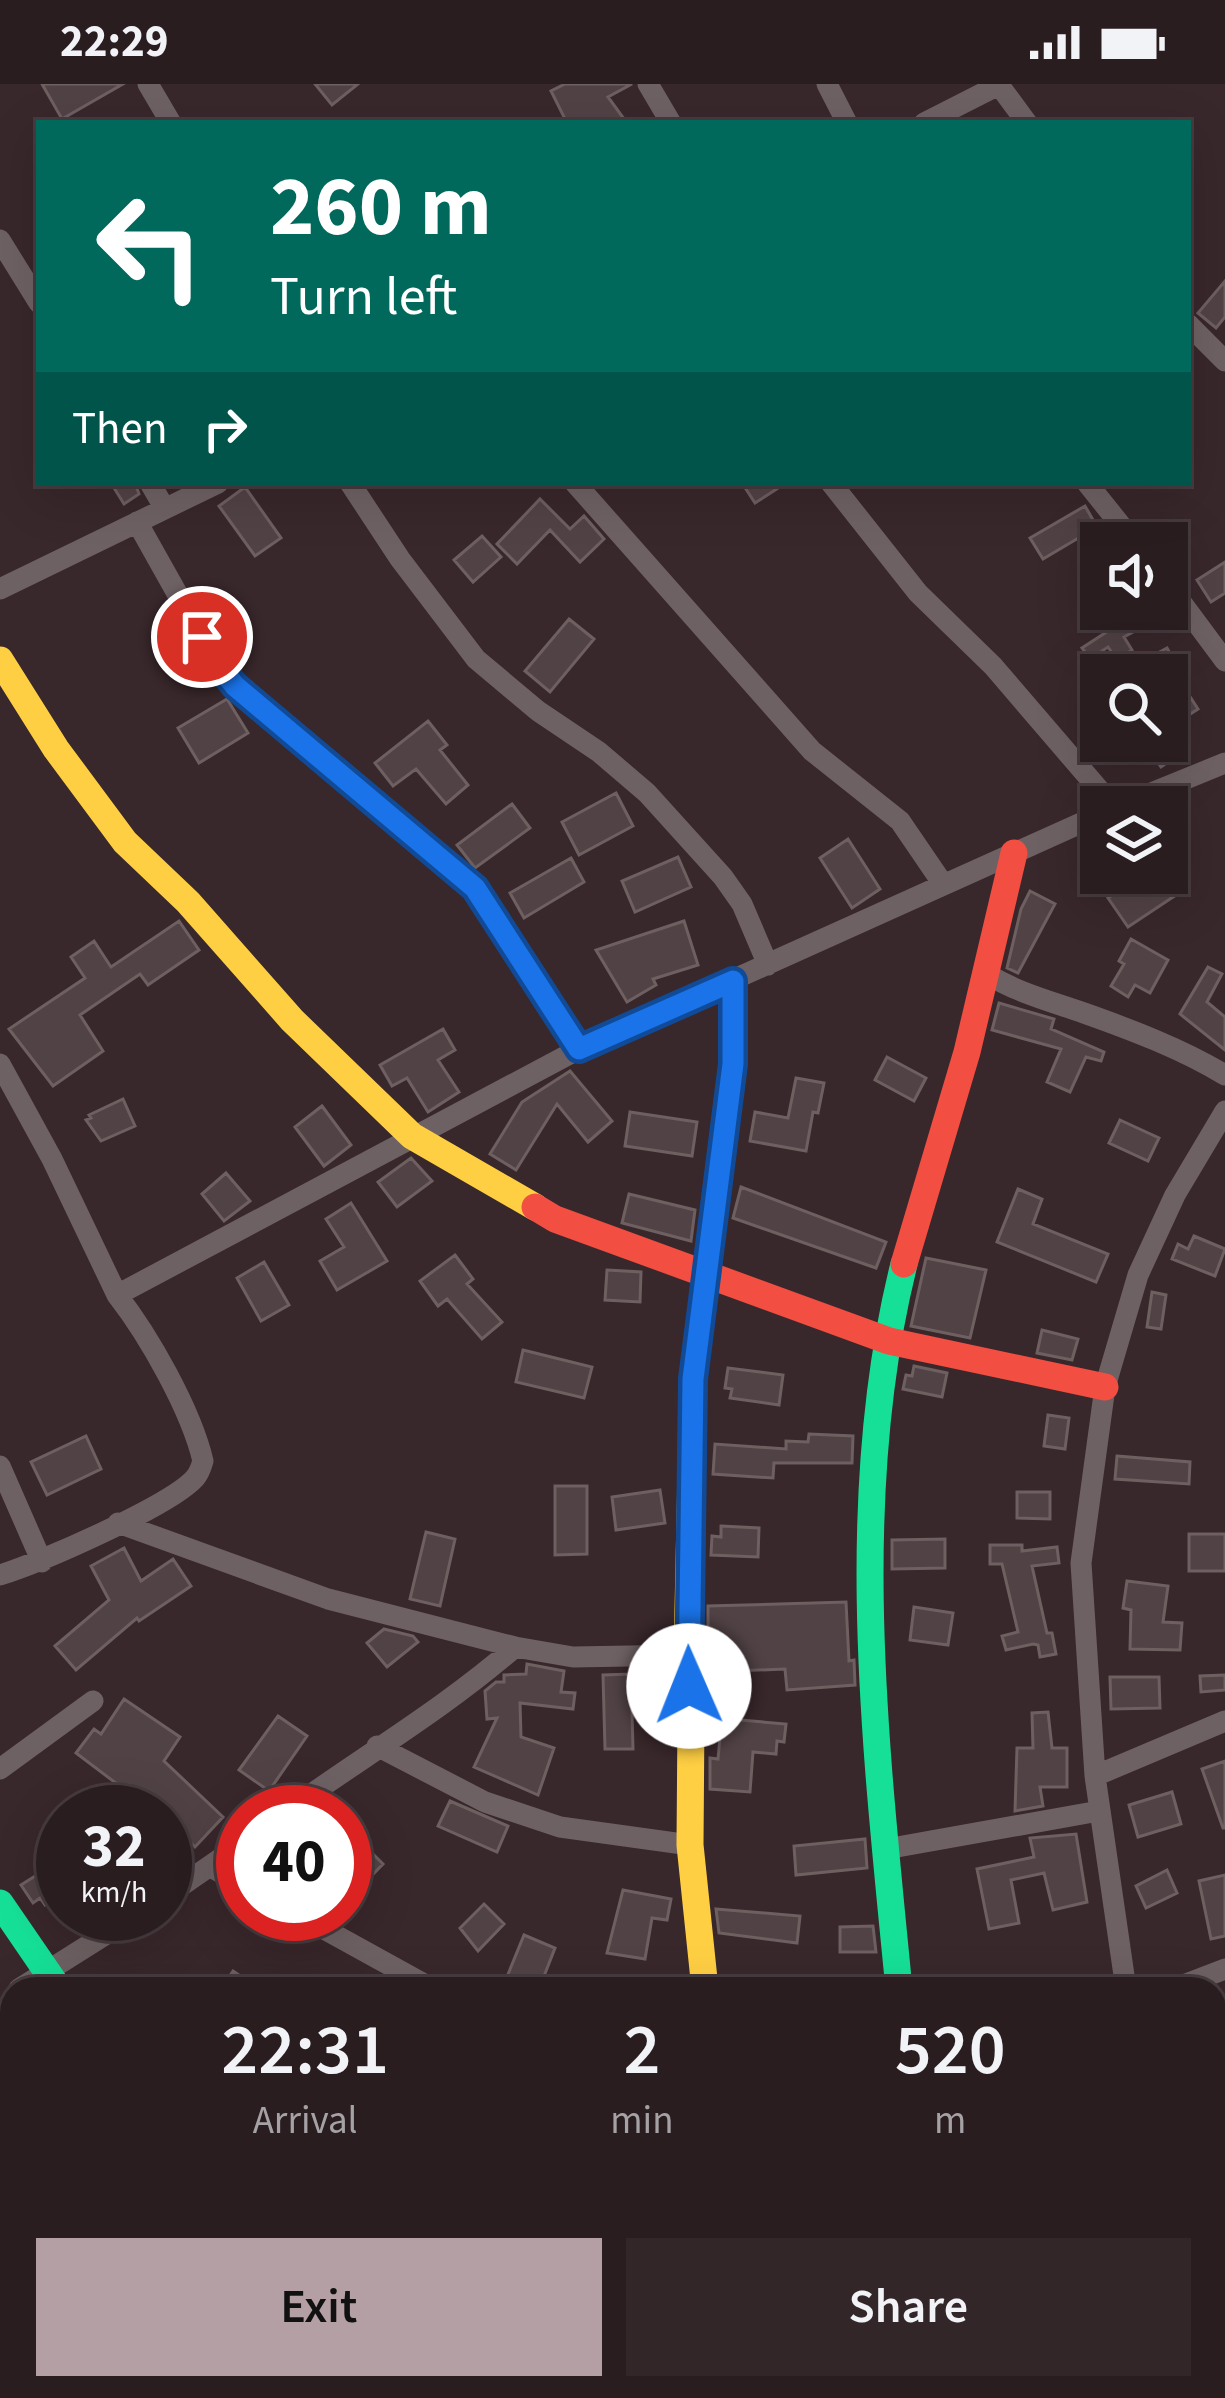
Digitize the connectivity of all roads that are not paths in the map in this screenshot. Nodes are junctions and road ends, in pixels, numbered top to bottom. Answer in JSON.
{"nodes":[{"id":1,"x":148,"y":84,"type":"edge"},
{"id":2,"x":648,"y":84,"type":"edge"},
{"id":3,"x":827,"y":84,"type":"edge"},
{"id":4,"x":1000,"y":84,"type":"edge"},
{"id":5,"x":169,"y":120,"type":"edge"},
{"id":6,"x":669,"y":120,"type":"edge"},
{"id":7,"x":845,"y":120,"type":"edge"},
{"id":8,"x":930,"y":120,"type":"edge"},
{"id":9,"x":1025,"y":120,"type":"edge"},
{"id":10,"x":0,"y":240,"type":"edge"},
{"id":11,"x":36,"y":298,"type":"edge"},
{"id":12,"x":1191,"y":327,"type":"edge"},
{"id":13,"x":1225,"y":361,"type":"edge"},
{"id":14,"x":152,"y":486,"type":"edge"},
{"id":15,"x":212,"y":486,"type":"edge"},
{"id":16,"x":352,"y":486,"type":"edge"},
{"id":17,"x":578,"y":486,"type":"edge"},
{"id":18,"x":833,"y":486,"type":"edge"},
{"id":19,"x":1089,"y":486,"type":"edge"},
{"id":20,"x":165,"y":508,"type":"junction"},
{"id":21,"x":137,"y":522,"type":"junction"},
{"id":22,"x":1118,"y":522,"type":"edge"},
{"id":23,"x":0,"y":589,"type":"edge"},
{"id":24,"x":1188,"y":611,"type":"edge"},
{"id":25,"x":0,"y":660,"type":"edge"},
{"id":26,"x":1225,"y":661,"type":"edge"},
{"id":27,"x":1225,"y":764,"type":"edge"},
{"id":28,"x":1097,"y":786,"type":"edge"},
{"id":29,"x":1169,"y":786,"type":"edge"},
{"id":30,"x":1080,"y":824,"type":"edge"},
{"id":31,"x":1014,"y":854,"type":"junction"},
{"id":32,"x":943,"y":884,"type":"junction"},
{"id":33,"x":768,"y":965,"type":"junction"},
{"id":34,"x":986,"y":974,"type":"junction"},
{"id":35,"x":733,"y":981,"type":"junction"},
{"id":36,"x":579,"y":1049,"type":"junction"},
{"id":37,"x":0,"y":1064,"type":"edge"},
{"id":38,"x":1225,"y":1075,"type":"edge"},
{"id":39,"x":1225,"y":1111,"type":"edge"},
{"id":40,"x":412,"y":1136,"type":"junction"},
{"id":41,"x":706,"y":1272,"type":"junction"},
{"id":42,"x":117,"y":1295,"type":"junction"},
{"id":43,"x":889,"y":1341,"type":"junction"},
{"id":44,"x":1105,"y":1387,"type":"junction"},
{"id":45,"x":0,"y":1466,"type":"edge"},
{"id":46,"x":118,"y":1523,"type":"junction"},
{"id":47,"x":42,"y":1562,"type":"junction"},
{"id":48,"x":0,"y":1575,"type":"edge"},
{"id":49,"x":514,"y":1647,"type":"junction"},
{"id":50,"x":687,"y":1655,"type":"junction"},
{"id":51,"x":93,"y":1701,"type":"dead end"},
{"id":52,"x":1225,"y":1721,"type":"edge"},
{"id":53,"x":377,"y":1746,"type":"junction"},
{"id":54,"x":0,"y":1769,"type":"edge"},
{"id":55,"x":1095,"y":1777,"type":"junction"},
{"id":56,"x":323,"y":1785,"type":"edge"},
{"id":57,"x":1099,"y":1811,"type":"junction"},
{"id":58,"x":690,"y":1844,"type":"junction"},
{"id":59,"x":886,"y":1850,"type":"junction"},
{"id":60,"x":216,"y":1863,"type":"edge"},
{"id":61,"x":211,"y":1867,"type":"junction"},
{"id":62,"x":216,"y":1870,"type":"edge"},
{"id":63,"x":192,"y":1879,"type":"edge"},
{"id":64,"x":0,"y":1903,"type":"edge"},
{"id":65,"x":104,"y":1941,"type":"edge"},
{"id":66,"x":346,"y":1941,"type":"edge"},
{"id":67,"x":50,"y":1977,"type":"edge"},
{"id":68,"x":58,"y":1977,"type":"edge"},
{"id":69,"x":411,"y":1977,"type":"edge"},
{"id":70,"x":704,"y":1977,"type":"edge"},
{"id":71,"x":898,"y":1977,"type":"edge"},
{"id":72,"x":1124,"y":1977,"type":"edge"}],
"edges":[{"from":1,"to":5,"type":"street"},
{"from":2,"to":6,"type":"street"},
{"from":3,"to":7,"type":"street"},
{"from":4,"to":8,"type":"street"},
{"from":4,"to":9,"type":"street"},
{"from":10,"to":11,"type":"street"},
{"from":12,"to":13,"type":"street"},
{"from":14,"to":20,"type":"street"},
{"from":15,"to":20,"type":"street"},
{"from":16,"to":33,"type":"street"},
{"from":17,"to":32,"type":"street"},
{"from":18,"to":28,"type":"street"},
{"from":19,"to":22,"type":"street"},
{"from":20,"to":21,"type":"street"},
{"from":21,"to":23,"type":"street"},
{"from":21,"to":36,"type":"street"},
{"from":24,"to":26,"type":"street"},
{"from":25,"to":40,"type":"street"},
{"from":27,"to":29,"type":"street"},
{"from":30,"to":31,"type":"street"},
{"from":31,"to":32,"type":"street"},
{"from":31,"to":34,"type":"street"},
{"from":32,"to":33,"type":"street"},
{"from":33,"to":35,"type":"street"},
{"from":34,"to":38,"type":"street"},
{"from":34,"to":43,"type":"street"},
{"from":35,"to":36,"type":"street"},
{"from":35,"to":41,"type":"street"},
{"from":36,"to":40,"type":"street"},
{"from":37,"to":42,"type":"street"},
{"from":39,"to":44,"type":"street"},
{"from":40,"to":41,"type":"street"},
{"from":40,"to":42,"type":"street"},
{"from":41,"to":43,"type":"street"},
{"from":41,"to":50,"type":"street"},
{"from":42,"to":46,"type":"street"},
{"from":43,"to":44,"type":"street"},
{"from":43,"to":59,"type":"street"},
{"from":44,"to":55,"type":"street"},
{"from":45,"to":47,"type":"street"},
{"from":46,"to":47,"type":"street"},
{"from":46,"to":49,"type":"street"},
{"from":47,"to":48,"type":"street"},
{"from":49,"to":50,"type":"street"},
{"from":49,"to":53,"type":"street"},
{"from":50,"to":58,"type":"street"},
{"from":51,"to":54,"type":"street"},
{"from":52,"to":55,"type":"street"},
{"from":53,"to":56,"type":"street"},
{"from":53,"to":58,"type":"street"},
{"from":55,"to":57,"type":"street"},
{"from":57,"to":59,"type":"street"},
{"from":57,"to":72,"type":"street"},
{"from":58,"to":70,"type":"street"},
{"from":59,"to":71,"type":"street"},
{"from":60,"to":61,"type":"street"},
{"from":61,"to":62,"type":"street"},
{"from":61,"to":63,"type":"street"},
{"from":64,"to":67,"type":"street"},
{"from":65,"to":68,"type":"street"},
{"from":66,"to":69,"type":"street"}]}
